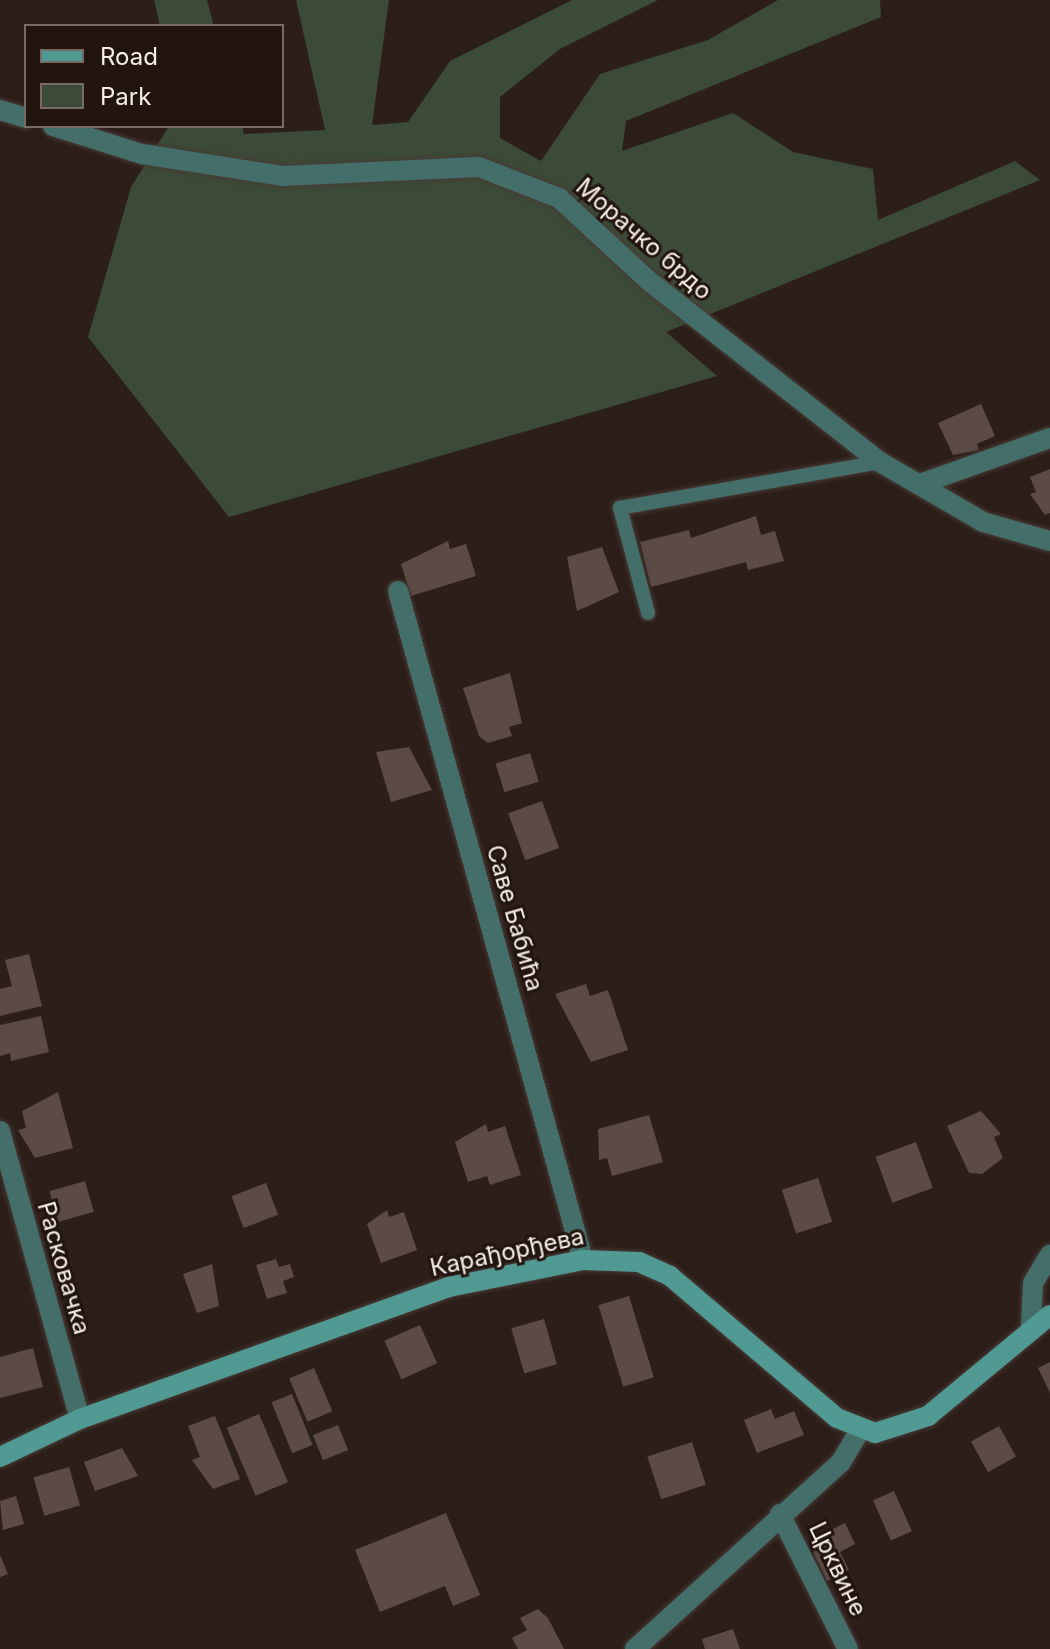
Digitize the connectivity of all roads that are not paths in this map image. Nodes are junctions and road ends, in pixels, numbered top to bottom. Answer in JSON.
{"nodes":[{"id":1,"x":0,"y":110,"type":"edge"},
{"id":2,"x":24,"y":117,"type":"edge"},
{"id":3,"x":59,"y":128,"type":"edge"},
{"id":4,"x":1050,"y":438,"type":"edge"},
{"id":5,"x":880,"y":462,"type":"junction"},
{"id":6,"x":920,"y":484,"type":"junction"},
{"id":7,"x":1050,"y":541,"type":"edge"},
{"id":8,"x":398,"y":591,"type":"dead end"},
{"id":9,"x":648,"y":613,"type":"dead end"},
{"id":10,"x":0,"y":1131,"type":"edge"},
{"id":11,"x":1050,"y":1255,"type":"edge"},
{"id":12,"x":583,"y":1260,"type":"junction"},
{"id":13,"x":1050,"y":1315,"type":"edge"},
{"id":14,"x":1031,"y":1326,"type":"junction"},
{"id":15,"x":80,"y":1419,"type":"junction"},
{"id":16,"x":860,"y":1430,"type":"junction"},
{"id":17,"x":0,"y":1457,"type":"edge"},
{"id":18,"x":780,"y":1514,"type":"junction"},
{"id":19,"x":635,"y":1649,"type":"edge"},
{"id":20,"x":848,"y":1649,"type":"edge"}],
"edges":[{"from":1,"to":2,"type":"street"},
{"from":3,"to":5,"type":"street","name":"Морачко брдо"},
{"from":4,"to":6,"type":"street"},
{"from":5,"to":6,"type":"street","name":"Морачко брдо"},
{"from":5,"to":9,"type":"lane"},
{"from":6,"to":7,"type":"street","name":"Морачко брдо"},
{"from":8,"to":12,"type":"street","name":"Саве Бабића"},
{"from":10,"to":15,"type":"street","name":"Расковачка"},
{"from":11,"to":14,"type":"street"},
{"from":12,"to":15,"type":"street","name":"Карађорђева"},
{"from":12,"to":16,"type":"street","name":"Карађорђева"},
{"from":13,"to":14,"type":"street"},
{"from":14,"to":16,"type":"street"},
{"from":15,"to":17,"type":"street","name":"Карађорђева"},
{"from":16,"to":18,"type":"street"},
{"from":18,"to":19,"type":"street"},
{"from":18,"to":20,"type":"street","name":"Црквине"}]}
